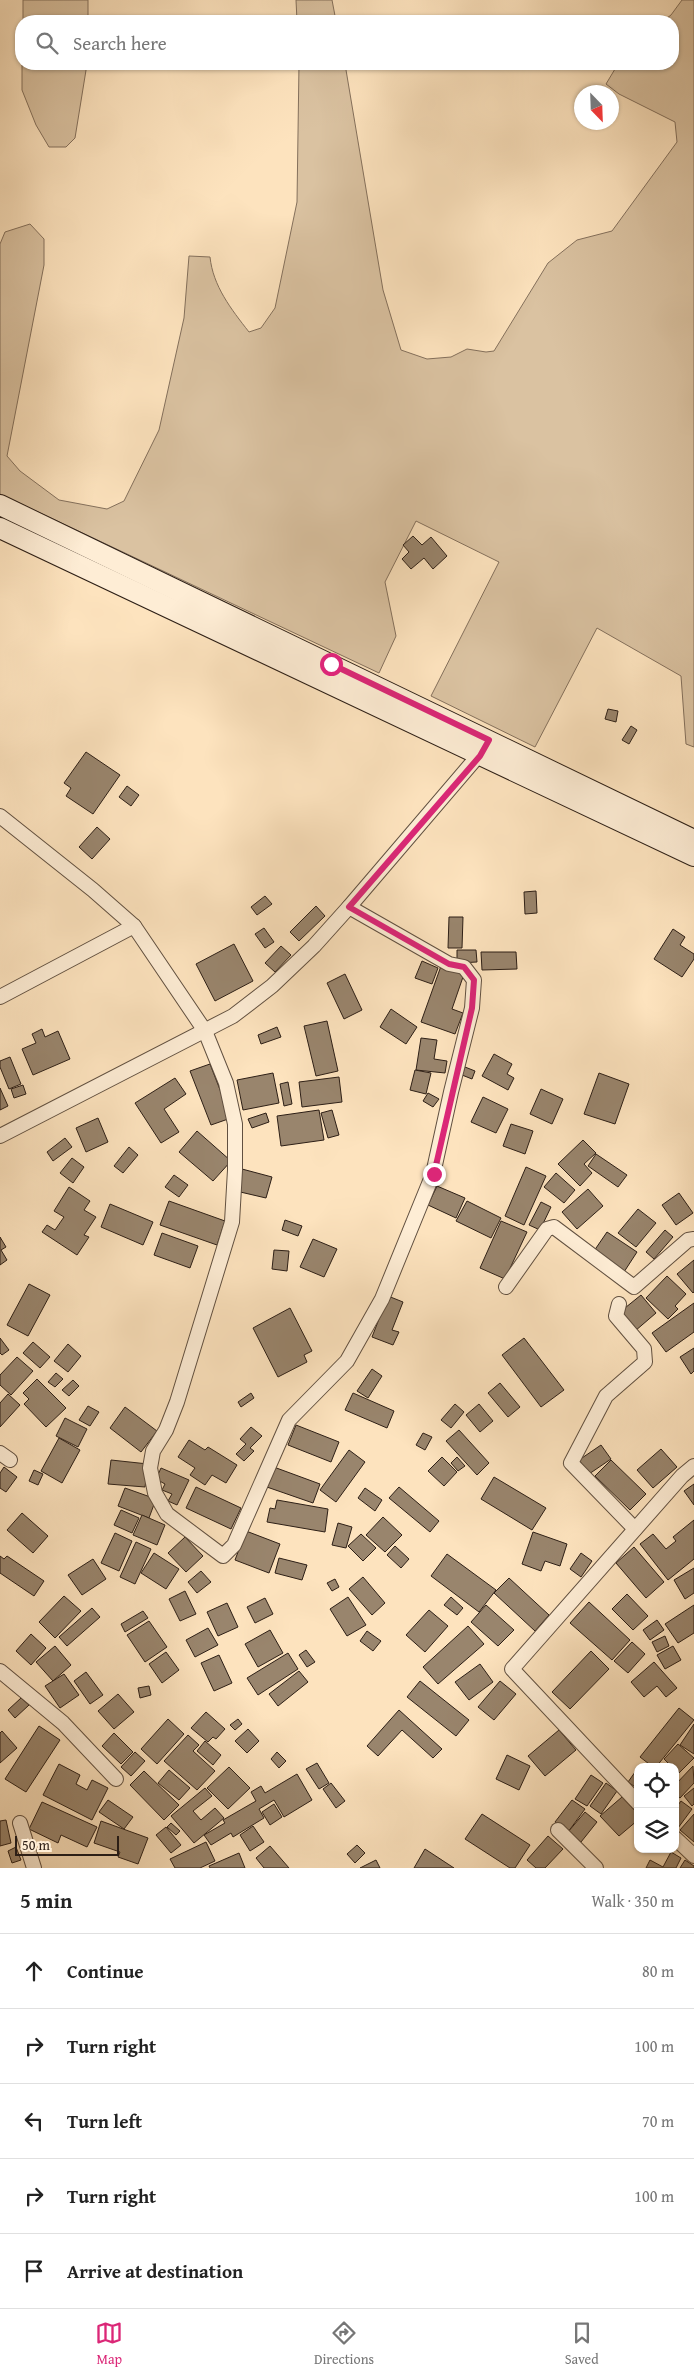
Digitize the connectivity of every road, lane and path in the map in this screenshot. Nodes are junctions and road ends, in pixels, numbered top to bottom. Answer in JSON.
{"nodes":[{"id":1,"x":0,"y":505,"type":"edge"},
{"id":2,"x":0,"y":528,"type":"edge"},
{"id":3,"x":485,"y":748,"type":"junction"},
{"id":4,"x":0,"y":816,"type":"edge"},
{"id":5,"x":694,"y":840,"type":"edge"},
{"id":6,"x":694,"y":856,"type":"edge"},
{"id":7,"x":349,"y":907,"type":"junction"},
{"id":8,"x":134,"y":926,"type":"junction"},
{"id":9,"x":0,"y":997,"type":"edge"},
{"id":10,"x":205,"y":1031,"type":"junction"},
{"id":11,"x":0,"y":1136,"type":"edge"},
{"id":12,"x":694,"y":1239,"type":"edge"},
{"id":13,"x":506,"y":1287,"type":"dead end"},
{"id":14,"x":619,"y":1304,"type":"dead end"},
{"id":15,"x":694,"y":1466,"type":"edge"},
{"id":16,"x":635,"y":1529,"type":"junction"},
{"id":17,"x":0,"y":1672,"type":"edge"},
{"id":18,"x":116,"y":1779,"type":"dead end"},
{"id":19,"x":634,"y":1799,"type":"edge"},
{"id":20,"x":20,"y":1823,"type":"dead end"},
{"id":21,"x":558,"y":1830,"type":"dead end"},
{"id":22,"x":679,"y":1842,"type":"edge"},
{"id":23,"x":694,"y":1856,"type":"edge"},
{"id":24,"x":34,"y":1868,"type":"edge"},
{"id":25,"x":596,"y":1868,"type":"edge"}],
"edges":[{"from":1,"to":3,"type":"main road"},
{"from":2,"to":3,"type":"main road"},
{"from":3,"to":5,"type":"main road"},
{"from":3,"to":6,"type":"main road"},
{"from":3,"to":7,"type":"street"},
{"from":4,"to":8,"type":"street"},
{"from":7,"to":10,"type":"street"},
{"from":7,"to":10,"type":"street"},
{"from":8,"to":9,"type":"street"},
{"from":8,"to":10,"type":"street"},
{"from":10,"to":11,"type":"street"},
{"from":12,"to":13,"type":"street"},
{"from":14,"to":16,"type":"street"},
{"from":15,"to":16,"type":"street"},
{"from":16,"to":19,"type":"street"},
{"from":17,"to":18,"type":"street"},
{"from":20,"to":24,"type":"street"},
{"from":21,"to":25,"type":"street"},
{"from":22,"to":23,"type":"street"}]}
